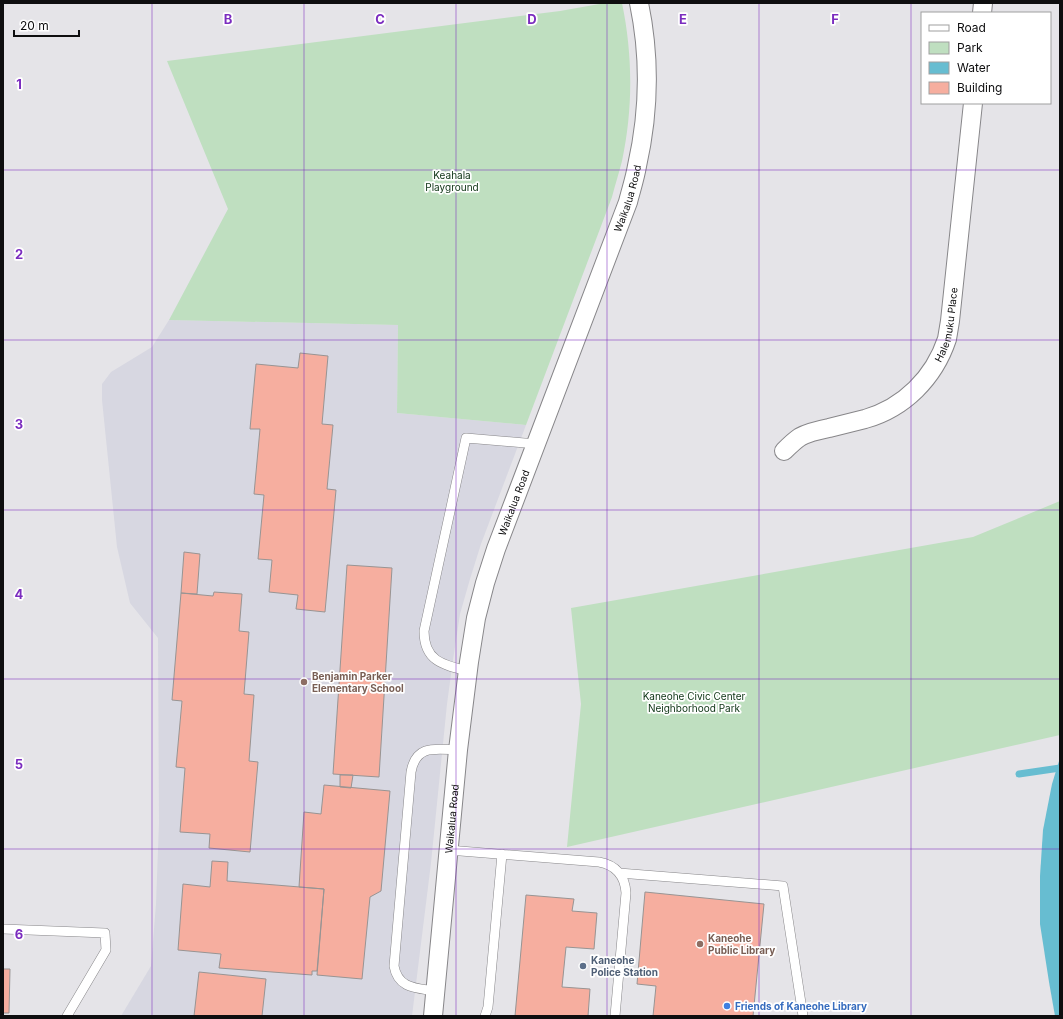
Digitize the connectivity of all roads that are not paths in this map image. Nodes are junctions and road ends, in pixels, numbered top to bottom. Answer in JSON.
{"nodes":[{"id":1,"x":639,"y":3,"type":"edge"},
{"id":2,"x":973,"y":104,"type":"edge"},
{"id":3,"x":536,"y":444,"type":"junction"},
{"id":4,"x":784,"y":452,"type":"dead end"},
{"id":5,"x":468,"y":671,"type":"junction"},
{"id":6,"x":458,"y":750,"type":"junction"},
{"id":7,"x":448,"y":850,"type":"junction"},
{"id":8,"x":502,"y":854,"type":"junction"},
{"id":9,"x":619,"y":873,"type":"junction"},
{"id":10,"x":3,"y":929,"type":"edge"},
{"id":11,"x":435,"y":991,"type":"junction"},
{"id":12,"x":67,"y":1016,"type":"edge"},
{"id":13,"x":433,"y":1016,"type":"edge"},
{"id":14,"x":486,"y":1016,"type":"edge"},
{"id":15,"x":615,"y":1016,"type":"edge"},
{"id":16,"x":803,"y":1016,"type":"edge"}],
"edges":[{"from":1,"to":3,"type":"street","name":"Waikalua Road"},
{"from":2,"to":4,"type":"street","name":"Halemuku Place"},
{"from":3,"to":5,"type":"street","name":"Waikalua Road"},
{"from":3,"to":5,"type":"lane"},
{"from":5,"to":6,"type":"street","name":"Waikalua Road"},
{"from":6,"to":7,"type":"street","name":"Waikalua Road"},
{"from":6,"to":11,"type":"lane"},
{"from":7,"to":8,"type":"lane"},
{"from":7,"to":11,"type":"street","name":"Waikalua Road"},
{"from":8,"to":9,"type":"lane"},
{"from":8,"to":14,"type":"lane"},
{"from":9,"to":15,"type":"lane"},
{"from":9,"to":16,"type":"lane"},
{"from":10,"to":12,"type":"lane"},
{"from":11,"to":13,"type":"street","name":"Waikalua Road"}]}
